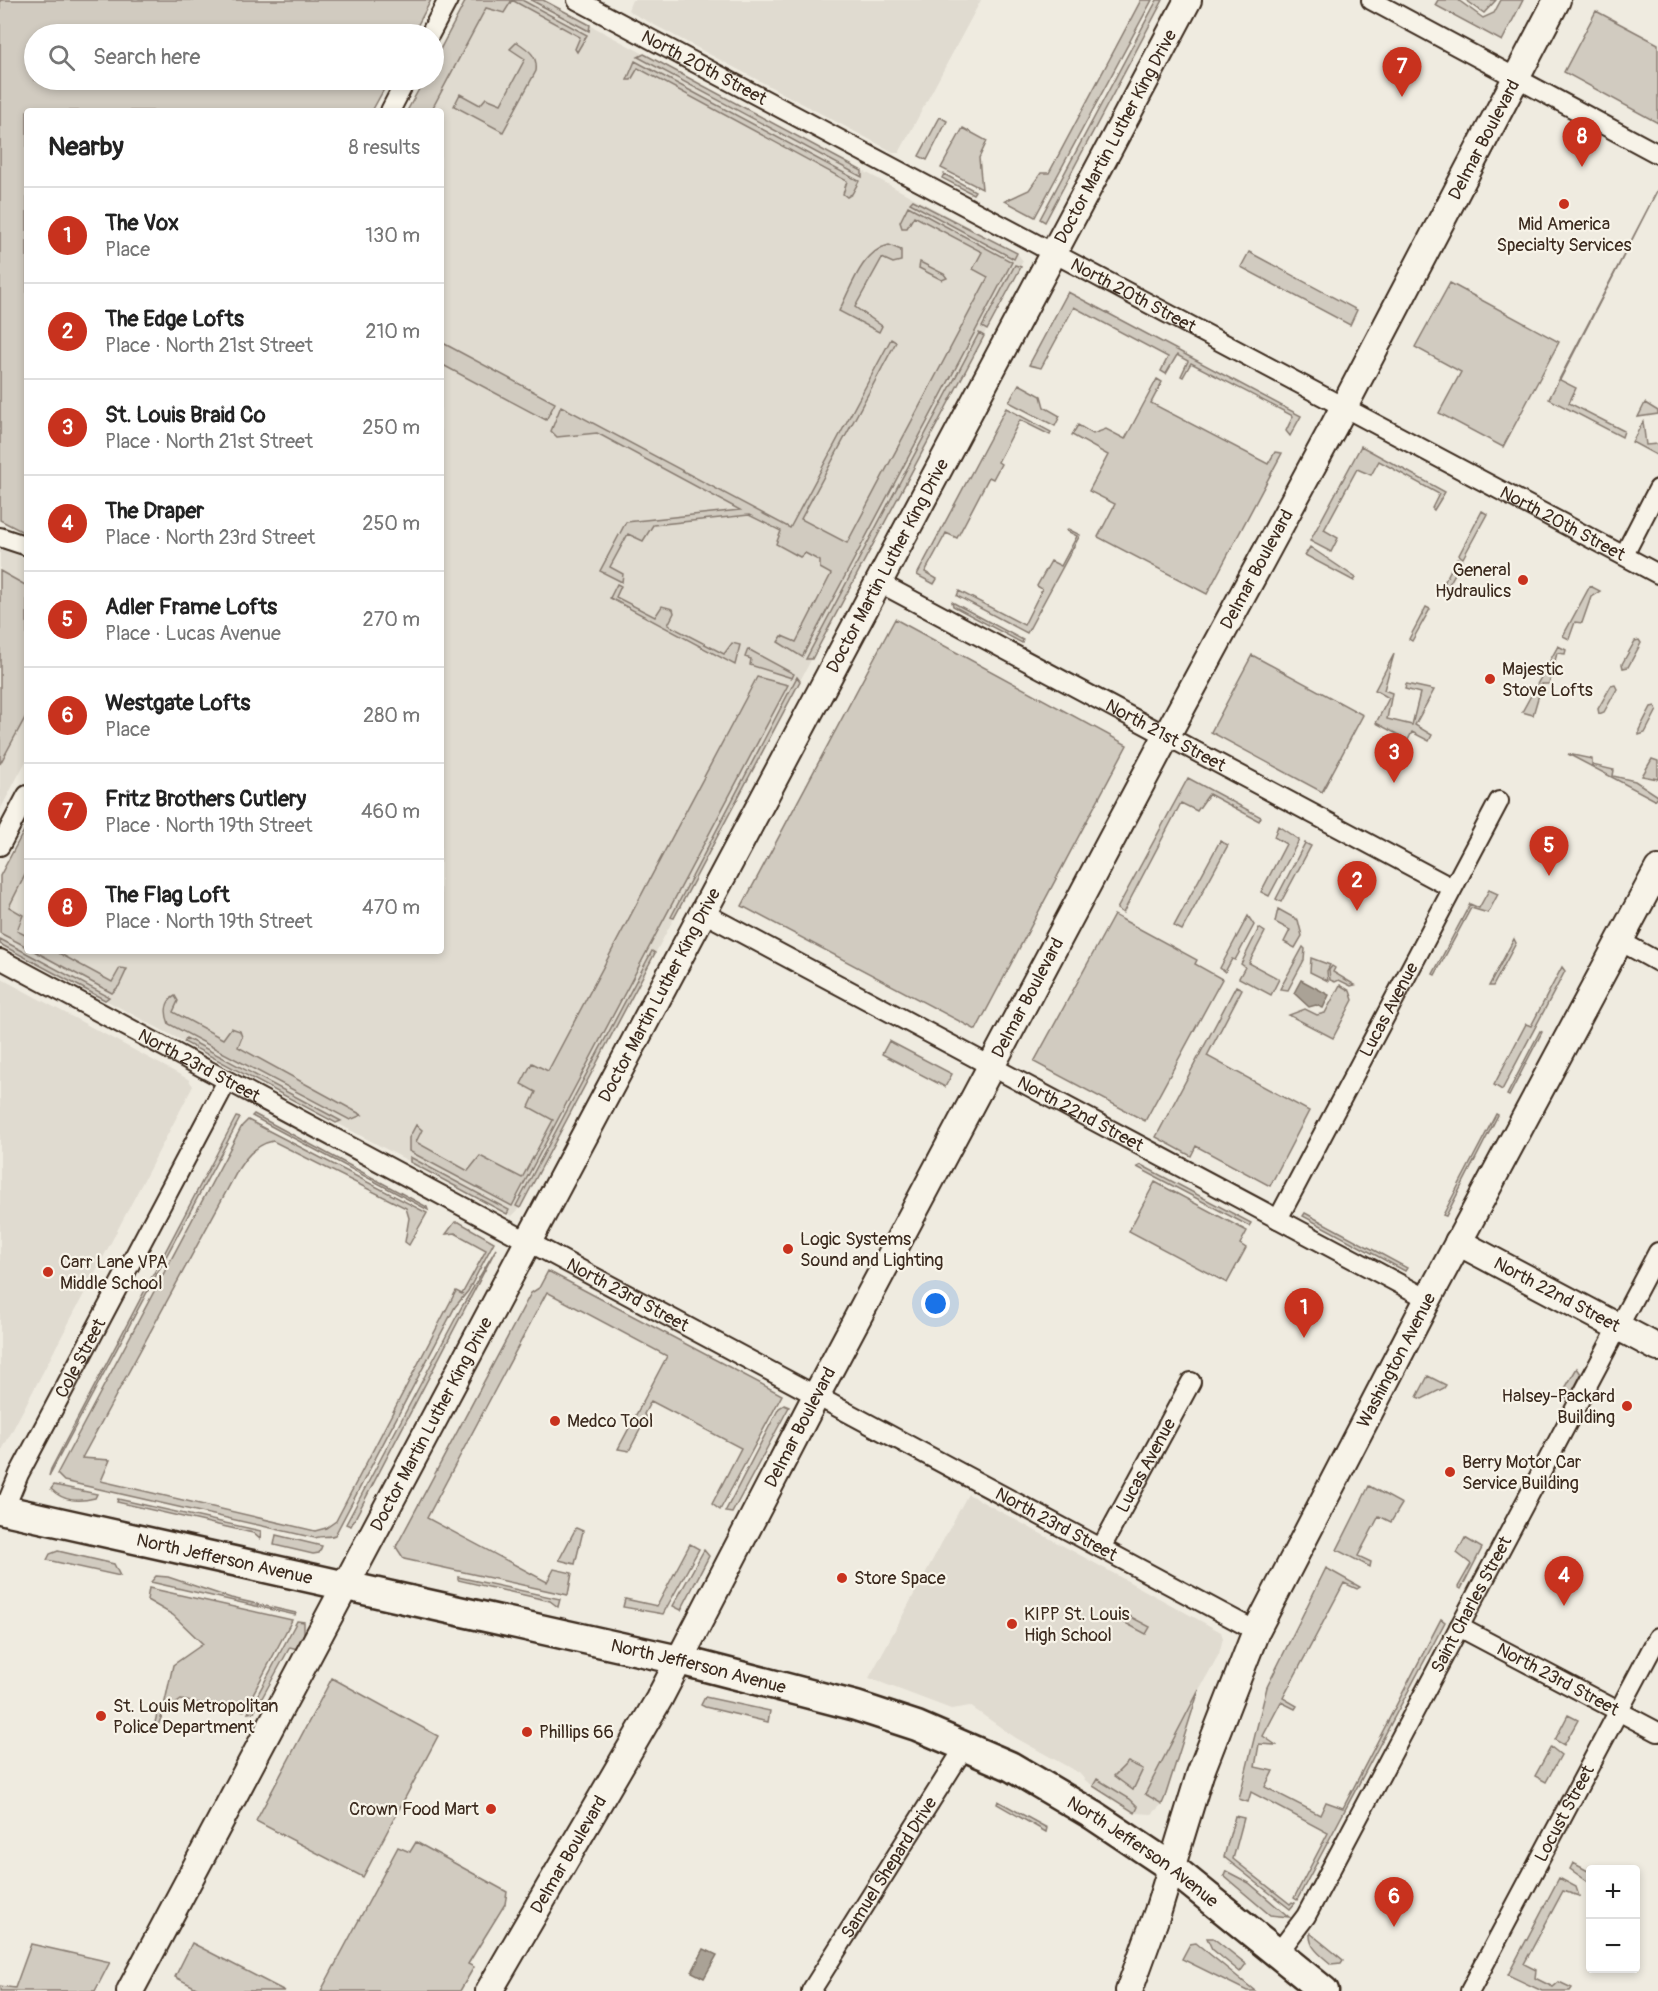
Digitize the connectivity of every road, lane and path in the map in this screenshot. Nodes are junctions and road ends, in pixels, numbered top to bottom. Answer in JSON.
{"nodes":[{"id":1,"x":448,"y":0,"type":"edge"},
{"id":2,"x":577,"y":0,"type":"edge"},
{"id":3,"x":1188,"y":0,"type":"edge"},
{"id":4,"x":1371,"y":0,"type":"edge"},
{"id":5,"x":1557,"y":0,"type":"edge"},
{"id":6,"x":435,"y":24,"type":"edge"},
{"id":7,"x":1516,"y":78,"type":"junction"},
{"id":8,"x":401,"y":90,"type":"edge"},
{"id":9,"x":392,"y":108,"type":"edge"},
{"id":10,"x":1658,"y":154,"type":"edge"},
{"id":11,"x":1054,"y":252,"type":"junction"},
{"id":12,"x":1344,"y":406,"type":"junction"},
{"id":13,"x":1658,"y":489,"type":"edge"},
{"id":14,"x":0,"y":537,"type":"edge"},
{"id":15,"x":24,"y":545,"type":"edge"},
{"id":16,"x":1624,"y":555,"type":"junction"},
{"id":17,"x":1658,"y":574,"type":"edge"},
{"id":18,"x":878,"y":582,"type":"junction"},
{"id":19,"x":1167,"y":735,"type":"junction"},
{"id":20,"x":24,"y":801,"type":"edge"},
{"id":21,"x":1498,"y":801,"type":"dead end"},
{"id":22,"x":0,"y":846,"type":"edge"},
{"id":23,"x":1658,"y":869,"type":"edge"},
{"id":24,"x":1452,"y":888,"type":"junction"},
{"id":25,"x":702,"y":912,"type":"junction"},
{"id":26,"x":1620,"y":941,"type":"junction"},
{"id":27,"x":0,"y":960,"type":"edge"},
{"id":28,"x":1658,"y":962,"type":"edge"},
{"id":29,"x":991,"y":1066,"type":"junction"},
{"id":30,"x":228,"y":1081,"type":"junction"},
{"id":31,"x":1278,"y":1219,"type":"junction"},
{"id":32,"x":527,"y":1242,"type":"junction"},
{"id":33,"x":1458,"y":1242,"type":"junction"},
{"id":34,"x":1658,"y":1252,"type":"edge"},
{"id":35,"x":1428,"y":1299,"type":"junction"},
{"id":36,"x":1618,"y":1327,"type":"junction"},
{"id":37,"x":1658,"y":1348,"type":"edge"},
{"id":38,"x":1191,"y":1382,"type":"dead end"},
{"id":39,"x":816,"y":1396,"type":"junction"},
{"id":40,"x":2,"y":1510,"type":"edge"},
{"id":41,"x":1101,"y":1548,"type":"junction"},
{"id":42,"x":345,"y":1586,"type":"junction"},
{"id":43,"x":1459,"y":1626,"type":"junction"},
{"id":44,"x":1256,"y":1630,"type":"junction"},
{"id":45,"x":1658,"y":1637,"type":"edge"},
{"id":46,"x":680,"y":1660,"type":"junction"},
{"id":47,"x":1619,"y":1712,"type":"junction"},
{"id":48,"x":1658,"y":1732,"type":"edge"},
{"id":49,"x":966,"y":1745,"type":"junction"},
{"id":50,"x":1171,"y":1867,"type":"junction"},
{"id":51,"x":1278,"y":1953,"type":"junction"},
{"id":52,"x":130,"y":1991,"type":"edge"},
{"id":53,"x":489,"y":1991,"type":"edge"},
{"id":54,"x":811,"y":1991,"type":"edge"},
{"id":55,"x":1129,"y":1991,"type":"edge"},
{"id":56,"x":1324,"y":1991,"type":"edge"},
{"id":57,"x":1470,"y":1991,"type":"edge"}],
"edges":[{"from":1,"to":6,"type":"street"},
{"from":2,"to":11,"type":"street","name":"North 20th Street"},
{"from":3,"to":11,"type":"main road","name":"Doctor Martin Luther King Drive"},
{"from":4,"to":7,"type":"street"},
{"from":5,"to":7,"type":"main road","name":"Delmar Boulevard"},
{"from":7,"to":10,"type":"street"},
{"from":7,"to":12,"type":"main road","name":"Delmar Boulevard"},
{"from":8,"to":9,"type":"street"},
{"from":11,"to":12,"type":"street","name":"North 20th Street"},
{"from":11,"to":18,"type":"main road","name":"Doctor Martin Luther King Drive"},
{"from":12,"to":16,"type":"street","name":"North 20th Street"},
{"from":12,"to":19,"type":"main road","name":"Delmar Boulevard"},
{"from":13,"to":16,"type":"street"},
{"from":14,"to":15,"type":"street"},
{"from":16,"to":17,"type":"street","name":"North 20th Street"},
{"from":18,"to":19,"type":"street","name":"North 21st Street"},
{"from":18,"to":25,"type":"main road","name":"Doctor Martin Luther King Drive"},
{"from":19,"to":24,"type":"street","name":"North 21st Street"},
{"from":19,"to":29,"type":"main road","name":"Delmar Boulevard"},
{"from":20,"to":22,"type":"street"},
{"from":21,"to":24,"type":"street","name":"Lucas Avenue"},
{"from":23,"to":26,"type":"main road","name":"Washington Avenue"},
{"from":24,"to":31,"type":"street","name":"Lucas Avenue"},
{"from":25,"to":29,"type":"street","name":"North 22nd Street"},
{"from":25,"to":32,"type":"main road","name":"Doctor Martin Luther King Drive"},
{"from":26,"to":28,"type":"street"},
{"from":26,"to":33,"type":"main road","name":"Washington Avenue"},
{"from":27,"to":30,"type":"street","name":"North 23rd Street"},
{"from":29,"to":31,"type":"street","name":"North 22nd Street"},
{"from":29,"to":39,"type":"main road","name":"Delmar Boulevard"},
{"from":30,"to":32,"type":"street","name":"North 23rd Street"},
{"from":30,"to":40,"type":"street","name":"Cole Street"},
{"from":31,"to":35,"type":"street","name":"North 22nd Street"},
{"from":32,"to":39,"type":"street","name":"North 23rd Street"},
{"from":32,"to":42,"type":"main road","name":"Doctor Martin Luther King Drive"},
{"from":33,"to":35,"type":"main road","name":"Washington Avenue"},
{"from":33,"to":36,"type":"main road","name":"North 22nd Street"},
{"from":34,"to":36,"type":"street","name":"Saint Charles Street"},
{"from":35,"to":44,"type":"main road","name":"Washington Avenue"},
{"from":36,"to":37,"type":"main road","name":"North 22nd Street"},
{"from":36,"to":43,"type":"street","name":"Saint Charles Street"},
{"from":38,"to":41,"type":"street","name":"Lucas Avenue"},
{"from":39,"to":41,"type":"street","name":"North 23rd Street"},
{"from":39,"to":46,"type":"main road","name":"Delmar Boulevard"},
{"from":40,"to":42,"type":"main road","name":"North Jefferson Avenue"},
{"from":41,"to":44,"type":"street","name":"North 23rd Street"},
{"from":42,"to":46,"type":"main road","name":"North Jefferson Avenue"},
{"from":42,"to":52,"type":"main road","name":"Doctor Martin Luther King Drive"},
{"from":43,"to":47,"type":"street","name":"North 23rd Street"},
{"from":43,"to":51,"type":"street","name":"Saint Charles Street"},
{"from":44,"to":50,"type":"main road","name":"Washington Avenue"},
{"from":45,"to":47,"type":"street","name":"Locust Street"},
{"from":46,"to":49,"type":"main road","name":"North Jefferson Avenue"},
{"from":46,"to":53,"type":"main road","name":"Delmar Boulevard"},
{"from":47,"to":48,"type":"street","name":"North 23rd Street"},
{"from":47,"to":57,"type":"street","name":"Locust Street"},
{"from":49,"to":50,"type":"main road","name":"North Jefferson Avenue"},
{"from":49,"to":54,"type":"street","name":"Samuel Shepard Drive"},
{"from":50,"to":51,"type":"main road","name":"North Jefferson Avenue"},
{"from":50,"to":55,"type":"main road","name":"Washington Avenue"},
{"from":51,"to":56,"type":"main road","name":"North Jefferson Avenue"}]}
